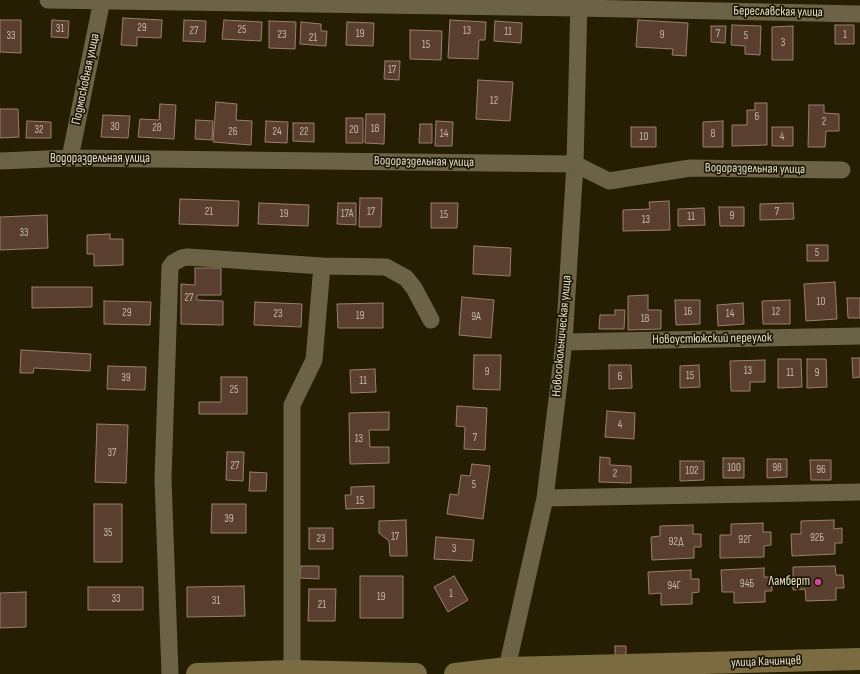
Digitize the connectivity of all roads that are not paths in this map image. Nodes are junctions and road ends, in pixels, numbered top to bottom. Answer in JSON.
{"nodes":[{"id":1,"x":48,"y":0,"type":"edge"},
{"id":2,"x":102,"y":1,"type":"edge"},
{"id":3,"x":578,"y":4,"type":"edge"},
{"id":4,"x":860,"y":14,"type":"edge"},
{"id":5,"x":70,"y":158,"type":"junction"},
{"id":6,"x":0,"y":161,"type":"edge"},
{"id":7,"x":575,"y":164,"type":"junction"},
{"id":8,"x":842,"y":170,"type":"dead end"},
{"id":9,"x":322,"y":266,"type":"junction"},
{"id":10,"x":431,"y":320,"type":"dead end"},
{"id":11,"x":860,"y":336,"type":"edge"},
{"id":12,"x":564,"y":342,"type":"junction"},
{"id":13,"x":860,"y":492,"type":"edge"},
{"id":14,"x":545,"y":498,"type":"junction"},
{"id":15,"x":860,"y":659,"type":"edge"},
{"id":16,"x":507,"y":668,"type":"junction"},
{"id":17,"x":292,"y":670,"type":"junction"},
{"id":18,"x":563,"y":671,"type":"edge"},
{"id":19,"x":170,"y":674,"type":"edge"},
{"id":20,"x":197,"y":674,"type":"edge"},
{"id":21,"x":416,"y":674,"type":"edge"},
{"id":22,"x":455,"y":674,"type":"edge"}],
"edges":[{"from":1,"to":2,"type":"street","name":"Береславская улица"},
{"from":2,"to":3,"type":"street","name":"Береславская улица"},
{"from":2,"to":5,"type":"street","name":"Подмосковная улица"},
{"from":3,"to":4,"type":"street","name":"Береславская улица"},
{"from":3,"to":7,"type":"street","name":"Новосокольническая улица"},
{"from":5,"to":6,"type":"street","name":"Водораздельная улица"},
{"from":5,"to":7,"type":"street","name":"Водораздельная улица"},
{"from":7,"to":8,"type":"street","name":"Водораздельная улица"},
{"from":7,"to":12,"type":"street","name":"Новосокольническая улица"},
{"from":9,"to":10,"type":"street"},
{"from":9,"to":17,"type":"street"},
{"from":9,"to":19,"type":"street"},
{"from":11,"to":12,"type":"street","name":"Новоустюжский переулок"},
{"from":12,"to":14,"type":"street","name":"Новосокольническая улица"},
{"from":13,"to":14,"type":"street"},
{"from":14,"to":16,"type":"street","name":"Новосокольническая улица"},
{"from":15,"to":18,"type":"main road","name":"улица Качинцев"},
{"from":16,"to":18,"type":"main road","name":"улица Качинцев"},
{"from":16,"to":22,"type":"main road","name":"улица Качинцев"},
{"from":17,"to":20,"type":"main road"},
{"from":17,"to":21,"type":"main road"}]}
